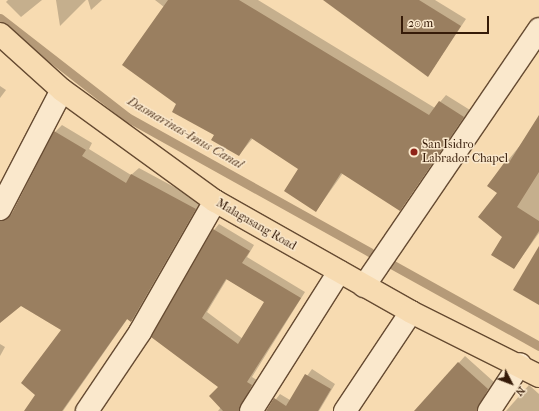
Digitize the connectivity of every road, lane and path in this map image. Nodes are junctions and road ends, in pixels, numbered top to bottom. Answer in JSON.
{"nodes":[{"id":1,"x":539,"y":29,"type":"edge"},
{"id":2,"x":0,"y":34,"type":"edge"},
{"id":3,"x":62,"y":90,"type":"junction"},
{"id":4,"x":215,"y":201,"type":"junction"},
{"id":5,"x":0,"y":209,"type":"edge"},
{"id":6,"x":339,"y":272,"type":"junction"},
{"id":7,"x":364,"y":286,"type":"junction"},
{"id":8,"x":411,"y":312,"type":"junction"},
{"id":9,"x":520,"y":364,"type":"junction"},
{"id":10,"x":539,"y":376,"type":"edge"},
{"id":11,"x":87,"y":411,"type":"edge"},
{"id":12,"x":251,"y":411,"type":"edge"},
{"id":13,"x":345,"y":411,"type":"edge"},
{"id":14,"x":489,"y":411,"type":"edge"}],
"edges":[{"from":1,"to":7,"type":"street"},
{"from":2,"to":3,"type":"main road","name":"Malagasang Road"},
{"from":3,"to":4,"type":"main road","name":"Malagasang Road"},
{"from":3,"to":5,"type":"street"},
{"from":4,"to":6,"type":"main road","name":"Malagasang Road"},
{"from":4,"to":11,"type":"street"},
{"from":6,"to":7,"type":"main road","name":"Malagasang Road"},
{"from":6,"to":12,"type":"street"},
{"from":7,"to":8,"type":"main road","name":"Malagasang Road"},
{"from":8,"to":9,"type":"main road","name":"Malagasang Road"},
{"from":8,"to":13,"type":"street"},
{"from":9,"to":10,"type":"main road","name":"Malagasang Road"},
{"from":9,"to":14,"type":"street"}]}
